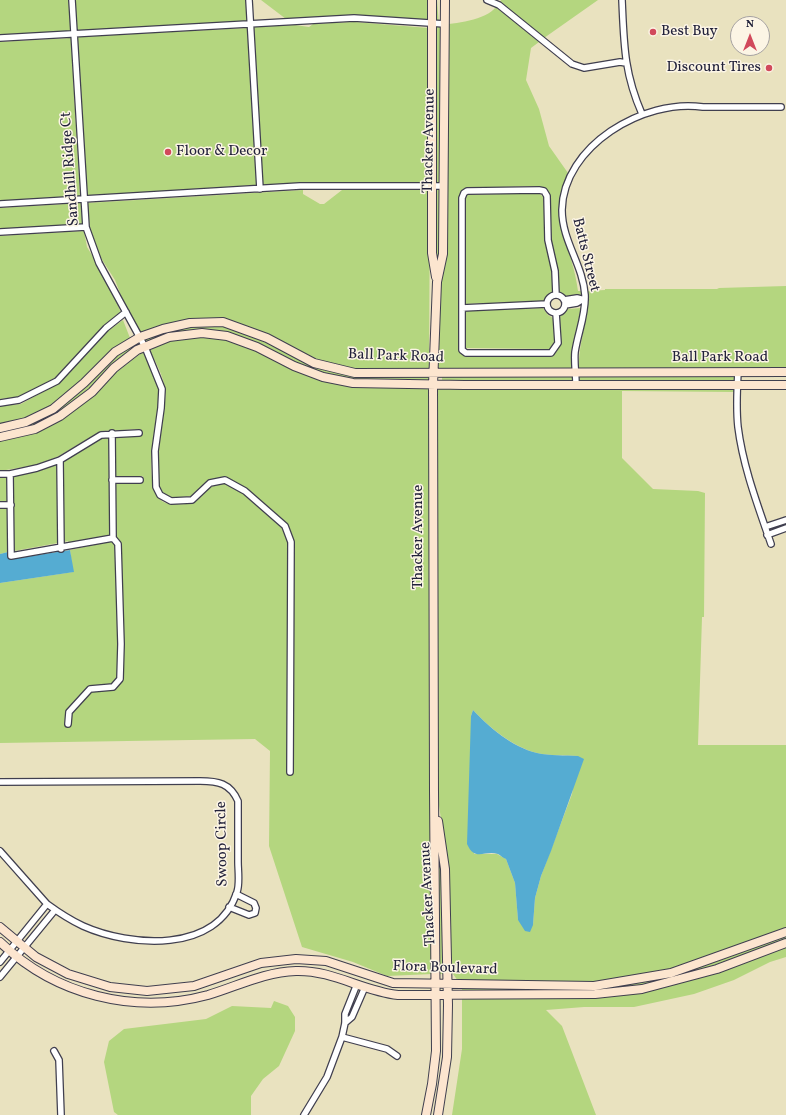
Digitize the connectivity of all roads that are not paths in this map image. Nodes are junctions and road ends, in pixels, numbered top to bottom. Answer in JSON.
{"nodes":[{"id":1,"x":72,"y":0,"type":"edge"},
{"id":2,"x":249,"y":0,"type":"edge"},
{"id":3,"x":432,"y":0,"type":"edge"},
{"id":4,"x":445,"y":0,"type":"edge"},
{"id":5,"x":487,"y":0,"type":"edge"},
{"id":6,"x":622,"y":0,"type":"edge"},
{"id":7,"x":251,"y":24,"type":"junction"},
{"id":8,"x":432,"y":24,"type":"junction"},
{"id":9,"x":445,"y":24,"type":"junction"},
{"id":10,"x":74,"y":34,"type":"junction"},
{"id":11,"x":0,"y":38,"type":"edge"},
{"id":12,"x":626,"y":63,"type":"junction"},
{"id":13,"x":432,"y":98,"type":"junction"},
{"id":14,"x":444,"y":98,"type":"junction"},
{"id":15,"x":781,"y":107,"type":"dead end"},
{"id":16,"x":642,"y":114,"type":"junction"},
{"id":17,"x":433,"y":186,"type":"junction"},
{"id":18,"x":443,"y":186,"type":"junction"},
{"id":19,"x":260,"y":189,"type":"junction"},
{"id":20,"x":83,"y":199,"type":"junction"},
{"id":21,"x":0,"y":204,"type":"edge"},
{"id":22,"x":86,"y":227,"type":"junction"},
{"id":23,"x":0,"y":232,"type":"edge"},
{"id":24,"x":437,"y":282,"type":"junction"},
{"id":25,"x":556,"y":295,"type":"junction"},
{"id":26,"x":583,"y":300,"type":"junction"},
{"id":27,"x":564,"y":303,"type":"junction"},
{"id":28,"x":547,"y":304,"type":"junction"},
{"id":29,"x":462,"y":308,"type":"junction"},
{"id":30,"x":126,"y":312,"type":"junction"},
{"id":31,"x":556,"y":313,"type":"junction"},
{"id":32,"x":140,"y":337,"type":"junction"},
{"id":33,"x":145,"y":347,"type":"junction"},
{"id":34,"x":576,"y":372,"type":"junction"},
{"id":35,"x":738,"y":372,"type":"junction"},
{"id":36,"x":786,"y":372,"type":"edge"},
{"id":37,"x":433,"y":374,"type":"junction"},
{"id":38,"x":433,"y":385,"type":"junction"},
{"id":39,"x":576,"y":385,"type":"junction"},
{"id":40,"x":737,"y":385,"type":"junction"},
{"id":41,"x":786,"y":385,"type":"edge"},
{"id":42,"x":0,"y":403,"type":"edge"},
{"id":43,"x":0,"y":428,"type":"edge"},
{"id":44,"x":112,"y":433,"type":"junction"},
{"id":45,"x":139,"y":433,"type":"dead end"},
{"id":46,"x":0,"y":437,"type":"edge"},
{"id":47,"x":60,"y":460,"type":"junction"},
{"id":48,"x":0,"y":474,"type":"edge"},
{"id":49,"x":10,"y":474,"type":"junction"},
{"id":50,"x":112,"y":480,"type":"junction"},
{"id":51,"x":140,"y":480,"type":"dead end"},
{"id":52,"x":0,"y":505,"type":"edge"},
{"id":53,"x":11,"y":505,"type":"junction"},
{"id":54,"x":786,"y":520,"type":"edge"},
{"id":55,"x":765,"y":527,"type":"junction"},
{"id":56,"x":786,"y":528,"type":"edge"},
{"id":57,"x":767,"y":535,"type":"junction"},
{"id":58,"x":113,"y":538,"type":"junction"},
{"id":59,"x":771,"y":544,"type":"dead end"},
{"id":60,"x":61,"y":548,"type":"junction"},
{"id":61,"x":68,"y":724,"type":"dead end"},
{"id":62,"x":290,"y":772,"type":"dead end"},
{"id":63,"x":0,"y":782,"type":"edge"},
{"id":64,"x":434,"y":792,"type":"junction"},
{"id":65,"x":0,"y":851,"type":"edge"},
{"id":66,"x":236,"y":894,"type":"junction"},
{"id":67,"x":47,"y":904,"type":"junction"},
{"id":68,"x":230,"y":907,"type":"junction"},
{"id":69,"x":55,"y":910,"type":"junction"},
{"id":70,"x":33,"y":921,"type":"junction"},
{"id":71,"x":0,"y":927,"type":"edge"},
{"id":72,"x":42,"y":927,"type":"junction"},
{"id":73,"x":786,"y":932,"type":"edge"},
{"id":74,"x":0,"y":942,"type":"edge"},
{"id":75,"x":16,"y":942,"type":"junction"},
{"id":76,"x":786,"y":943,"type":"edge"},
{"id":77,"x":24,"y":948,"type":"junction"},
{"id":78,"x":9,"y":951,"type":"junction"},
{"id":79,"x":17,"y":956,"type":"junction"},
{"id":80,"x":0,"y":962,"type":"edge"},
{"id":81,"x":0,"y":977,"type":"edge"},
{"id":82,"x":436,"y":984,"type":"junction"},
{"id":83,"x":448,"y":984,"type":"junction"},
{"id":84,"x":361,"y":986,"type":"junction"},
{"id":85,"x":448,"y":995,"type":"junction"},
{"id":86,"x":436,"y":996,"type":"junction"},
{"id":87,"x":342,"y":1037,"type":"junction"},
{"id":88,"x":54,"y":1051,"type":"dead end"},
{"id":89,"x":397,"y":1056,"type":"dead end"},
{"id":90,"x":61,"y":1115,"type":"edge"},
{"id":91,"x":304,"y":1115,"type":"edge"},
{"id":92,"x":426,"y":1115,"type":"edge"},
{"id":93,"x":438,"y":1115,"type":"edge"}],
"edges":[{"from":1,"to":10,"type":"street","name":"Sandhill Ridge Ct"},
{"from":2,"to":7,"type":"street"},
{"from":3,"to":8,"type":"street","name":"Thacker Avenue"},
{"from":4,"to":9,"type":"street","name":"Thacker Avenue"},
{"from":5,"to":12,"type":"street"},
{"from":6,"to":12,"type":"street"},
{"from":7,"to":8,"type":"street"},
{"from":7,"to":10,"type":"street"},
{"from":7,"to":19,"type":"street"},
{"from":8,"to":9,"type":"street"},
{"from":8,"to":13,"type":"street","name":"Thacker Avenue"},
{"from":9,"to":14,"type":"street","name":"Thacker Avenue"},
{"from":10,"to":11,"type":"street"},
{"from":10,"to":20,"type":"street","name":"Sandhill Ridge Ct"},
{"from":12,"to":16,"type":"street"},
{"from":13,"to":14,"type":"street"},
{"from":13,"to":17,"type":"street","name":"Thacker Avenue"},
{"from":14,"to":18,"type":"street","name":"Thacker Avenue"},
{"from":15,"to":16,"type":"street","name":"Batts Street"},
{"from":16,"to":26,"type":"street","name":"Batts Street"},
{"from":17,"to":18,"type":"street"},
{"from":17,"to":19,"type":"street"},
{"from":17,"to":24,"type":"street","name":"Thacker Avenue"},
{"from":18,"to":24,"type":"street","name":"Thacker Avenue"},
{"from":19,"to":20,"type":"street"},
{"from":20,"to":21,"type":"street"},
{"from":20,"to":22,"type":"street","name":"Sandhill Ridge Ct"},
{"from":22,"to":23,"type":"street"},
{"from":22,"to":30,"type":"street","name":"Sandhill Ridge Ct"},
{"from":24,"to":37,"type":"street","name":"Thacker Avenue"},
{"from":25,"to":27,"type":"street"},
{"from":25,"to":28,"type":"street"},
{"from":25,"to":29,"type":"street"},
{"from":26,"to":27,"type":"street"},
{"from":26,"to":34,"type":"street","name":"Batts Street"},
{"from":27,"to":31,"type":"street"},
{"from":28,"to":29,"type":"street"},
{"from":28,"to":31,"type":"street"},
{"from":29,"to":31,"type":"street"},
{"from":30,"to":32,"type":"street","name":"Sandhill Ridge Ct"},
{"from":30,"to":42,"type":"street"},
{"from":32,"to":33,"type":"street","name":"Sandhill Ridge Ct"},
{"from":32,"to":37,"type":"street","name":"Ball Park Road"},
{"from":32,"to":43,"type":"street","name":"Ball Park Road"},
{"from":33,"to":38,"type":"street","name":"Ball Park Road"},
{"from":33,"to":46,"type":"street","name":"Ball Park Road"},
{"from":33,"to":62,"type":"street","name":"Sandhill Ridge Ct"},
{"from":34,"to":35,"type":"street","name":"Ball Park Road"},
{"from":34,"to":37,"type":"street","name":"Ball Park Road"},
{"from":34,"to":39,"type":"street","name":"Batts Street"},
{"from":35,"to":36,"type":"street","name":"Ball Park Road"},
{"from":35,"to":40,"type":"street"},
{"from":37,"to":38,"type":"street","name":"Thacker Avenue"},
{"from":38,"to":39,"type":"street","name":"Ball Park Road"},
{"from":38,"to":64,"type":"street","name":"Thacker Avenue"},
{"from":39,"to":40,"type":"street","name":"Ball Park Road"},
{"from":40,"to":41,"type":"street","name":"Ball Park Road"},
{"from":40,"to":55,"type":"street"},
{"from":44,"to":45,"type":"street"},
{"from":44,"to":47,"type":"street"},
{"from":44,"to":50,"type":"street"},
{"from":47,"to":49,"type":"street"},
{"from":47,"to":60,"type":"street"},
{"from":48,"to":49,"type":"street"},
{"from":49,"to":53,"type":"street"},
{"from":50,"to":51,"type":"street"},
{"from":50,"to":58,"type":"street"},
{"from":52,"to":53,"type":"street"},
{"from":53,"to":60,"type":"street"},
{"from":54,"to":55,"type":"street"},
{"from":55,"to":57,"type":"street"},
{"from":56,"to":57,"type":"street"},
{"from":57,"to":59,"type":"street"},
{"from":58,"to":60,"type":"street"},
{"from":58,"to":61,"type":"street"},
{"from":63,"to":66,"type":"street","name":"Swoop Circle"},
{"from":64,"to":82,"type":"street","name":"Thacker Avenue"},
{"from":64,"to":83,"type":"street","name":"Thacker Avenue"},
{"from":65,"to":67,"type":"street","name":"Swoop Circle"},
{"from":66,"to":68,"type":"street","name":"Swoop Circle"},
{"from":66,"to":68,"type":"street"},
{"from":67,"to":69,"type":"street","name":"Swoop Circle"},
{"from":67,"to":70,"type":"street"},
{"from":68,"to":69,"type":"street","name":"Swoop Circle"},
{"from":69,"to":72,"type":"street"},
{"from":70,"to":72,"type":"street"},
{"from":70,"to":75,"type":"street"},
{"from":71,"to":75,"type":"street","name":"Flora Boulevard"},
{"from":72,"to":77,"type":"street"},
{"from":73,"to":83,"type":"street","name":"Flora Boulevard"},
{"from":74,"to":78,"type":"street","name":"Flora Boulevard"},
{"from":75,"to":77,"type":"street","name":"Flora Boulevard"},
{"from":75,"to":78,"type":"street"},
{"from":76,"to":85,"type":"street","name":"Flora Boulevard"},
{"from":77,"to":79,"type":"street"},
{"from":77,"to":82,"type":"street","name":"Flora Boulevard"},
{"from":78,"to":79,"type":"street","name":"Flora Boulevard"},
{"from":78,"to":80,"type":"street"},
{"from":79,"to":81,"type":"street"},
{"from":79,"to":84,"type":"street","name":"Flora Boulevard"},
{"from":82,"to":83,"type":"street","name":"Flora Boulevard"},
{"from":82,"to":86,"type":"street","name":"Thacker Avenue"},
{"from":83,"to":85,"type":"street","name":"Thacker Avenue"},
{"from":84,"to":86,"type":"street","name":"Flora Boulevard"},
{"from":84,"to":87,"type":"street"},
{"from":85,"to":86,"type":"street","name":"Flora Boulevard"},
{"from":85,"to":93,"type":"street","name":"Thacker Avenue"},
{"from":86,"to":92,"type":"street","name":"Thacker Avenue"},
{"from":87,"to":89,"type":"street"},
{"from":87,"to":91,"type":"street"},
{"from":88,"to":90,"type":"street"}]}
